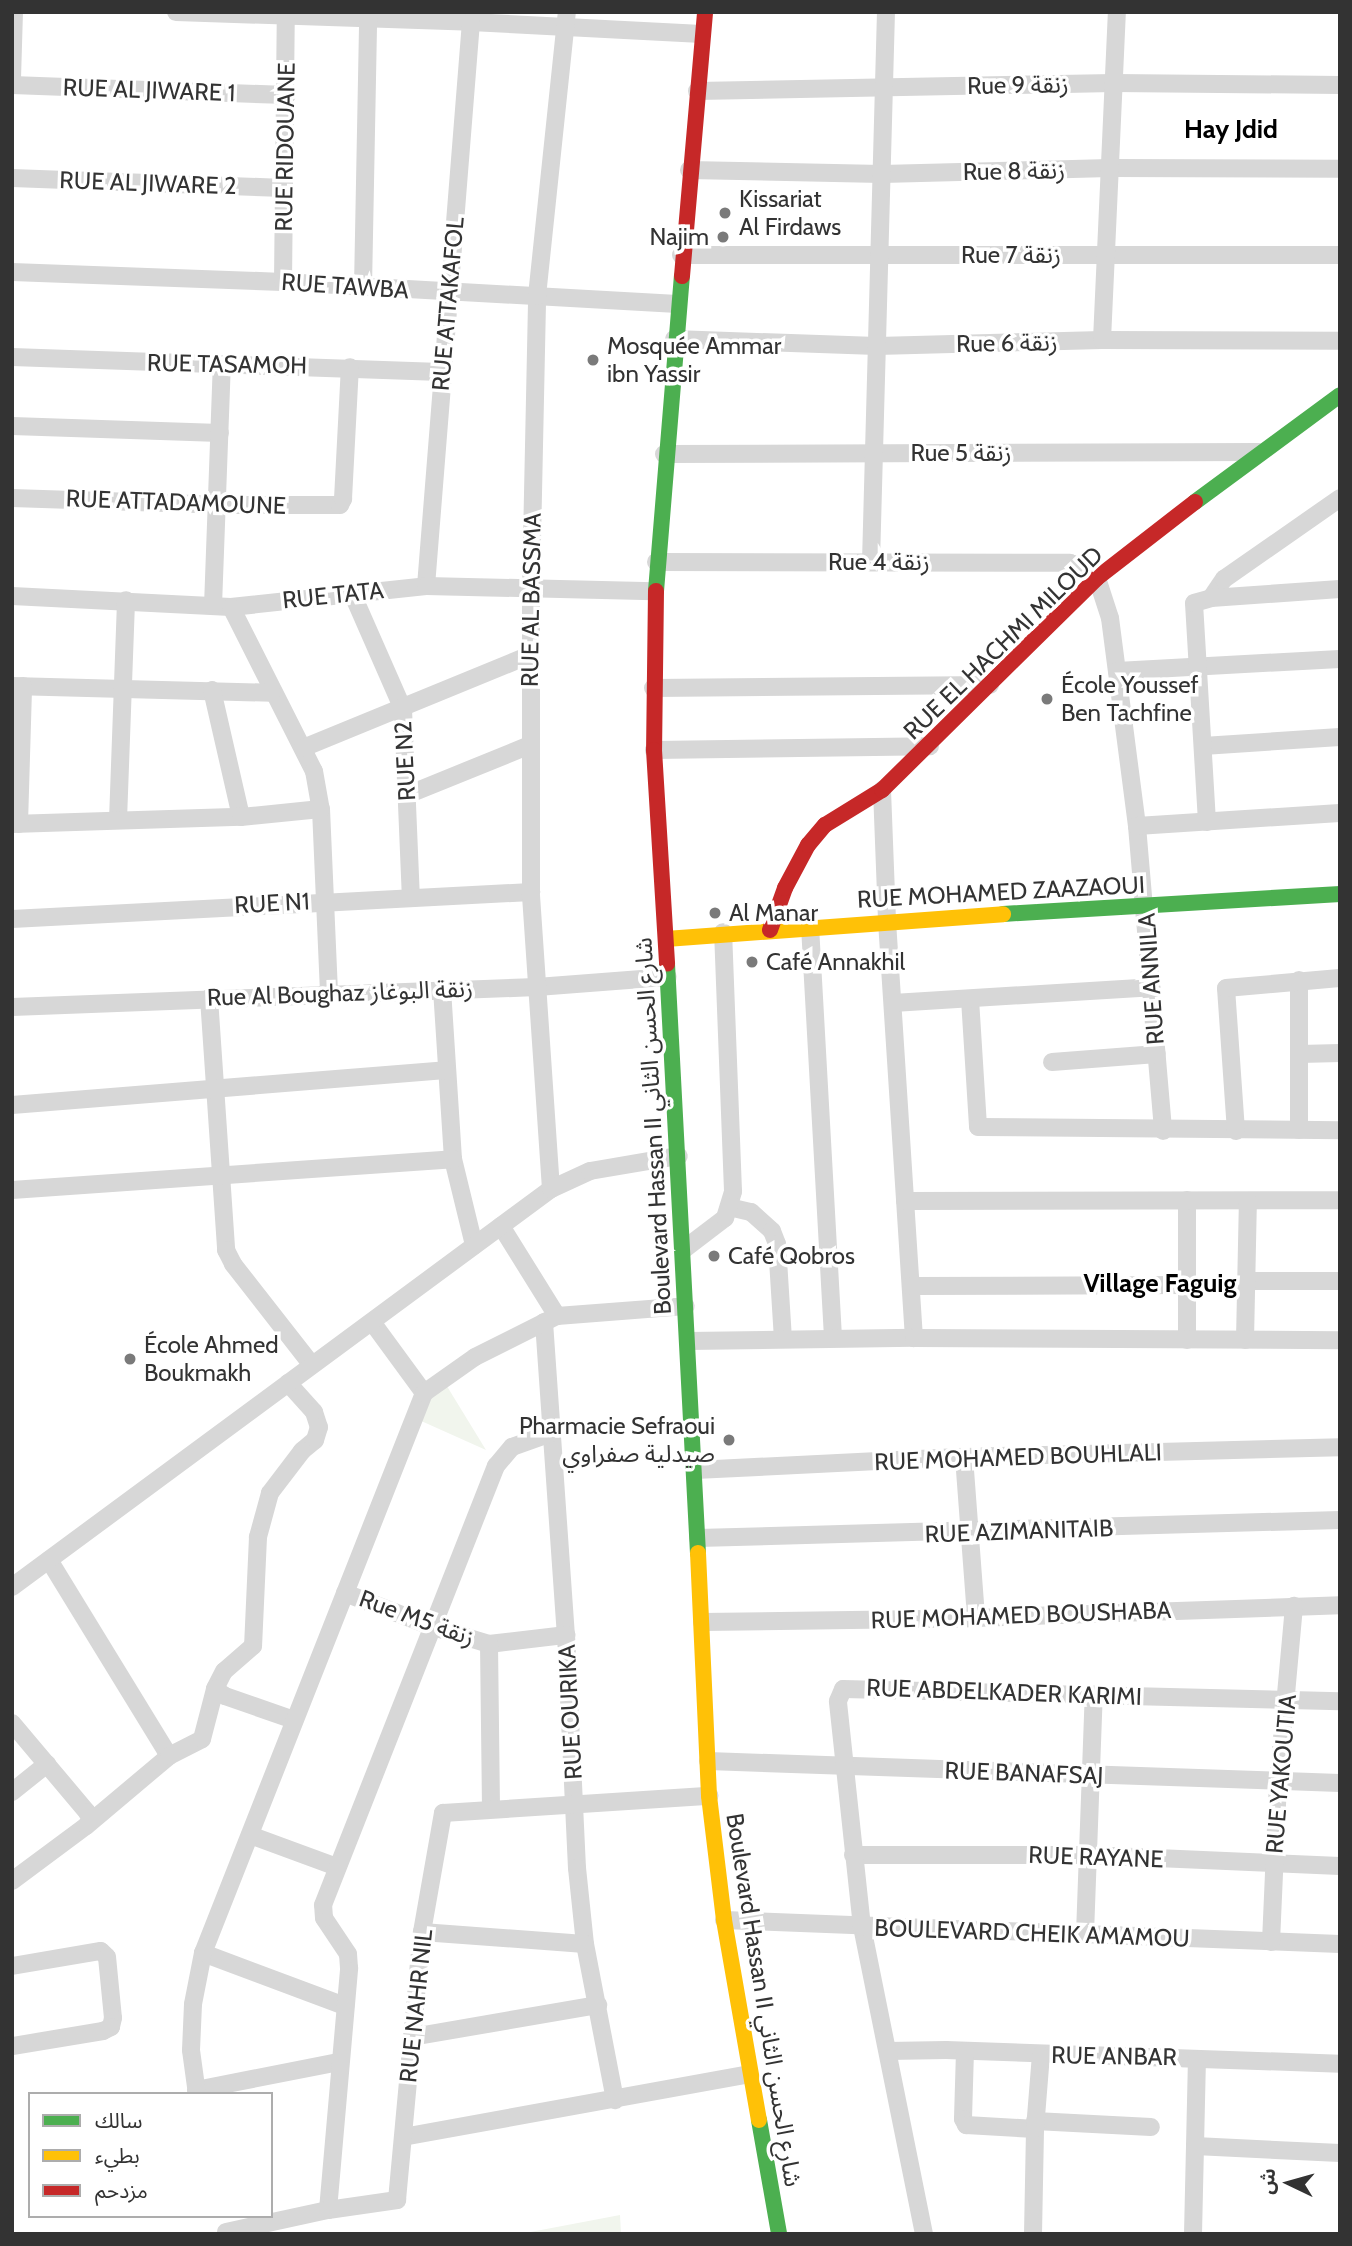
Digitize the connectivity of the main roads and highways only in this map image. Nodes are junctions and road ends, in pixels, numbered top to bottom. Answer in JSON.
{"nodes":[{"id":1,"x":705,"y":12,"type":"edge"},
{"id":2,"x":1340,"y":395,"type":"edge"},
{"id":3,"x":1340,"y":894,"type":"edge"},
{"id":4,"x":770,"y":930,"type":"junction"},
{"id":5,"x":666,"y":939,"type":"junction"},
{"id":6,"x":779,"y":2234,"type":"edge"}],
"edges":[{"from":1,"to":5,"type":"main road","name":"Boulevard Hassan II شارع الحسن الثاني"},
{"from":2,"to":4,"type":"main road","name":"RUE EL HACHMI MILOUD"},
{"from":3,"to":4,"type":"main road","name":"RUE MOHAMED ZAAZAOUI"},
{"from":4,"to":5,"type":"main road","name":"RUE MOHAMED ZAAZAOUI"},
{"from":5,"to":6,"type":"main road","name":"Boulevard Hassan II شارع الحسن الثاني"}]}
